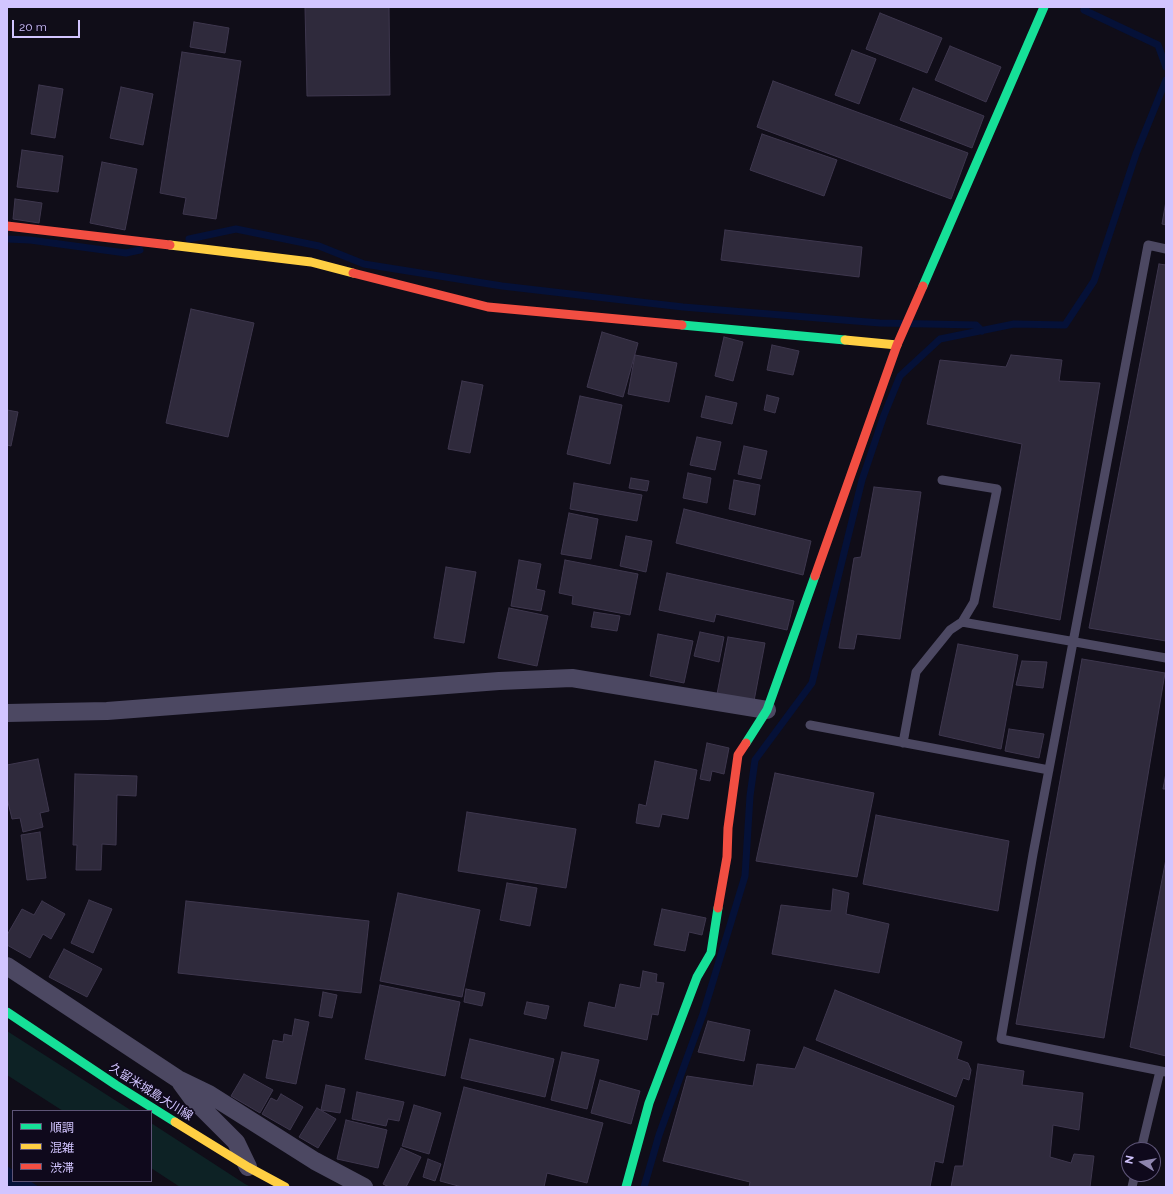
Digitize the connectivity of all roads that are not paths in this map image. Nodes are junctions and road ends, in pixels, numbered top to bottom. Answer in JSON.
{"nodes":[{"id":1,"x":1044,"y":7,"type":"edge"},
{"id":2,"x":7,"y":226,"type":"edge"},
{"id":3,"x":1166,"y":248,"type":"edge"},
{"id":4,"x":897,"y":345,"type":"junction"},
{"id":5,"x":942,"y":480,"type":"dead end"},
{"id":6,"x":962,"y":622,"type":"junction"},
{"id":7,"x":1073,"y":642,"type":"junction"},
{"id":8,"x":1166,"y":658,"type":"edge"},
{"id":9,"x":767,"y":710,"type":"junction"},
{"id":10,"x":7,"y":712,"type":"edge"},
{"id":11,"x":810,"y":725,"type":"dead end"},
{"id":12,"x":904,"y":743,"type":"junction"},
{"id":13,"x":1049,"y":770,"type":"junction"},
{"id":14,"x":7,"y":966,"type":"edge"},
{"id":15,"x":7,"y":1012,"type":"edge"},
{"id":16,"x":1163,"y":1071,"type":"edge"},
{"id":17,"x":178,"y":1079,"type":"junction"},
{"id":18,"x":1143,"y":1142,"type":"edge"},
{"id":19,"x":248,"y":1167,"type":"junction"},
{"id":20,"x":285,"y":1187,"type":"edge"},
{"id":21,"x":364,"y":1187,"type":"edge"},
{"id":22,"x":626,"y":1187,"type":"edge"}],
"edges":[{"from":1,"to":4,"type":"street"},
{"from":2,"to":4,"type":"street"},
{"from":3,"to":7,"type":"lane"},
{"from":4,"to":9,"type":"street"},
{"from":5,"to":6,"type":"lane"},
{"from":6,"to":7,"type":"lane"},
{"from":6,"to":12,"type":"lane"},
{"from":7,"to":8,"type":"lane"},
{"from":7,"to":13,"type":"lane"},
{"from":9,"to":10,"type":"street"},
{"from":9,"to":22,"type":"street"},
{"from":11,"to":12,"type":"lane"},
{"from":12,"to":13,"type":"lane"},
{"from":13,"to":16,"type":"lane"},
{"from":14,"to":17,"type":"street"},
{"from":15,"to":19,"type":"street","name":"久留米城島大川線"},
{"from":16,"to":18,"type":"lane"},
{"from":17,"to":19,"type":"street"},
{"from":17,"to":21,"type":"street"},
{"from":19,"to":20,"type":"street","name":"久留米城島大川線"}]}
